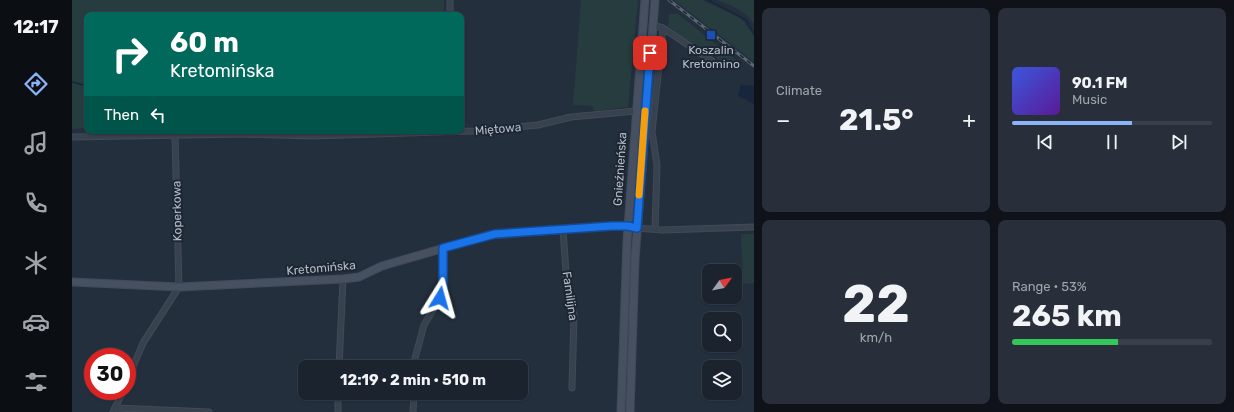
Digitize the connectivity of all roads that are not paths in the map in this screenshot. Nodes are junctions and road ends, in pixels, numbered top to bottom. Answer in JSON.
{"nodes":[{"id":1,"x":450,"y":0,"type":"edge"},
{"id":2,"x":645,"y":0,"type":"edge"},
{"id":3,"x":655,"y":0,"type":"edge"},
{"id":4,"x":450,"y":12,"type":"edge"},
{"id":5,"x":652,"y":25,"type":"junction"},
{"id":6,"x":663,"y":28,"type":"junction"},
{"id":7,"x":712,"y":61,"type":"dead end"},
{"id":8,"x":636,"y":111,"type":"junction"},
{"id":9,"x":464,"y":130,"type":"edge"},
{"id":10,"x":366,"y":134,"type":"edge"},
{"id":11,"x":175,"y":135,"type":"junction"},
{"id":12,"x":72,"y":137,"type":"edge"},
{"id":13,"x":628,"y":226,"type":"junction"},
{"id":14,"x":754,"y":227,"type":"edge"},
{"id":15,"x":563,"y":228,"type":"junction"},
{"id":16,"x":637,"y":228,"type":"junction"},
{"id":17,"x":655,"y":229,"type":"junction"},
{"id":18,"x":443,"y":248,"type":"junction"},
{"id":19,"x":343,"y":279,"type":"junction"},
{"id":20,"x":72,"y":282,"type":"edge"},
{"id":21,"x":179,"y":287,"type":"junction"},
{"id":22,"x":136,"y":360,"type":"edge"},
{"id":23,"x":339,"y":360,"type":"edge"},
{"id":24,"x":415,"y":360,"type":"edge"},
{"id":25,"x":572,"y":388,"type":"dead end"},
{"id":26,"x":118,"y":400,"type":"edge"},
{"id":27,"x":338,"y":400,"type":"edge"},
{"id":28,"x":414,"y":400,"type":"edge"},
{"id":29,"x":114,"y":410,"type":"edge"},
{"id":30,"x":188,"y":412,"type":"edge"},
{"id":31,"x":209,"y":412,"type":"edge"},
{"id":32,"x":338,"y":412,"type":"edge"},
{"id":33,"x":413,"y":412,"type":"edge"},
{"id":34,"x":621,"y":412,"type":"edge"},
{"id":35,"x":630,"y":412,"type":"edge"}],
"edges":[{"from":1,"to":4,"type":"street"},
{"from":2,"to":8,"type":"main road","name":"Gnieźnieńska"},
{"from":3,"to":5,"type":"main road","name":"Gnieźnieńska"},
{"from":5,"to":6,"type":"street"},
{"from":5,"to":16,"type":"main road","name":"Gnieźnieńska"},
{"from":6,"to":7,"type":"street"},
{"from":6,"to":17,"type":"street"},
{"from":8,"to":9,"type":"street","name":"Miętowa"},
{"from":8,"to":13,"type":"main road","name":"Gnieźnieńska"},
{"from":10,"to":11,"type":"street","name":"Miętowa"},
{"from":11,"to":12,"type":"street","name":"Miętowa"},
{"from":11,"to":21,"type":"street","name":"Koperkowa"},
{"from":13,"to":15,"type":"main road","name":"Kretomińska"},
{"from":13,"to":16,"type":"main road","name":"Kretomińska"},
{"from":13,"to":34,"type":"main road","name":"Gnieźnieńska"},
{"from":14,"to":17,"type":"street"},
{"from":15,"to":18,"type":"main road","name":"Kretomińska"},
{"from":15,"to":25,"type":"street","name":"Familijna"},
{"from":16,"to":17,"type":"street"},
{"from":16,"to":35,"type":"main road","name":"Gnieźnieńska"},
{"from":18,"to":19,"type":"main road","name":"Kretomińska"},
{"from":18,"to":24,"type":"street"},
{"from":19,"to":21,"type":"main road","name":"Kretomińska"},
{"from":19,"to":23,"type":"street"},
{"from":20,"to":21,"type":"main road","name":"Kretomińska"},
{"from":21,"to":22,"type":"street"},
{"from":26,"to":29,"type":"street"},
{"from":27,"to":32,"type":"street"},
{"from":28,"to":33,"type":"street"},
{"from":29,"to":30,"type":"street"},
{"from":30,"to":31,"type":"street"}]}
